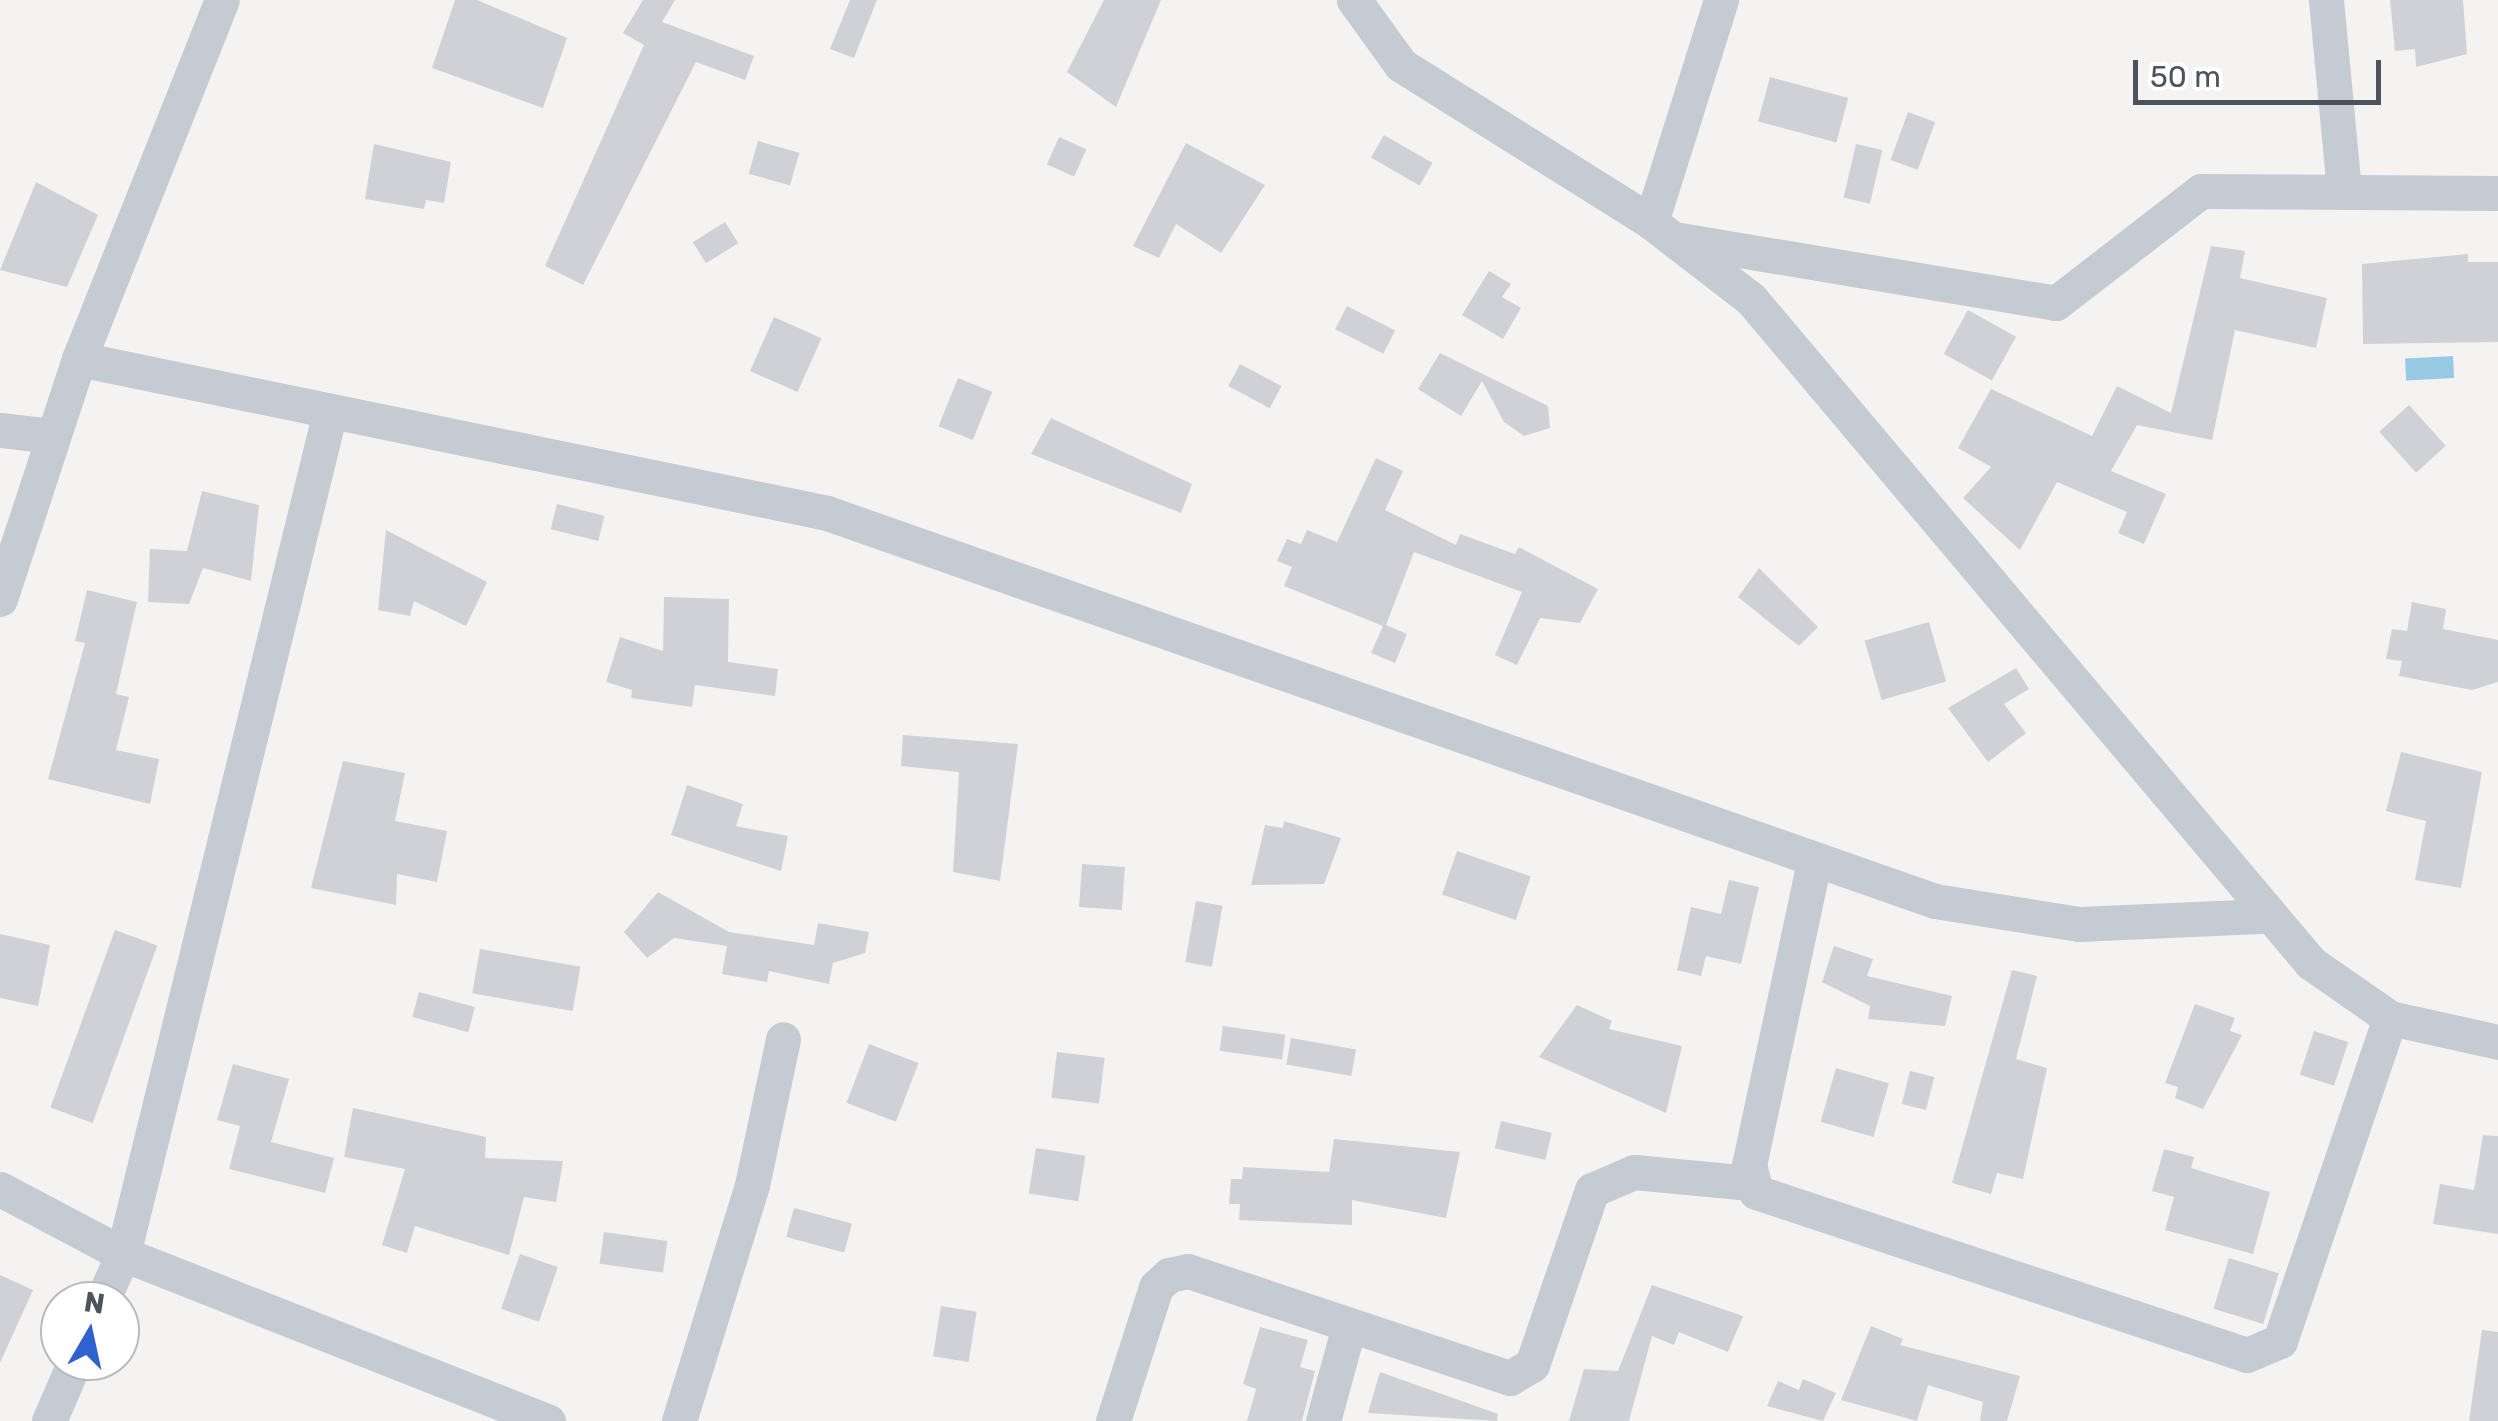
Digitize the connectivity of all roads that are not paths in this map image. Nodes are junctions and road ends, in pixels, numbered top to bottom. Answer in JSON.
{"nodes":[{"id":1,"x":222,"y":0,"type":"edge"},
{"id":2,"x":1354,"y":0,"type":"edge"},
{"id":3,"x":1722,"y":0,"type":"edge"},
{"id":4,"x":2326,"y":0,"type":"edge"},
{"id":5,"x":2344,"y":192,"type":"junction"},
{"id":6,"x":2498,"y":193,"type":"edge"},
{"id":7,"x":1662,"y":230,"type":"junction"},
{"id":8,"x":79,"y":358,"type":"junction"},
{"id":9,"x":330,"y":412,"type":"junction"},
{"id":10,"x":0,"y":430,"type":"edge"},
{"id":11,"x":52,"y":436,"type":"junction"},
{"id":12,"x":0,"y":600,"type":"edge"},
{"id":13,"x":1814,"y":862,"type":"junction"},
{"id":14,"x":2265,"y":916,"type":"junction"},
{"id":15,"x":2390,"y":1018,"type":"junction"},
{"id":16,"x":784,"y":1038,"type":"dead end"},
{"id":17,"x":2498,"y":1042,"type":"edge"},
{"id":18,"x":1750,"y":1183,"type":"junction"},
{"id":19,"x":0,"y":1189,"type":"edge"},
{"id":20,"x":123,"y":1254,"type":"junction"},
{"id":21,"x":111,"y":1281,"type":"edge"},
{"id":22,"x":1349,"y":1326,"type":"junction"},
{"id":23,"x":67,"y":1381,"type":"edge"},
{"id":24,"x":48,"y":1421,"type":"edge"},
{"id":25,"x":548,"y":1421,"type":"edge"},
{"id":26,"x":679,"y":1421,"type":"edge"},
{"id":27,"x":1113,"y":1421,"type":"edge"},
{"id":28,"x":1323,"y":1421,"type":"edge"}],
"edges":[{"from":1,"to":8,"type":"street"},
{"from":2,"to":7,"type":"street"},
{"from":3,"to":7,"type":"street"},
{"from":4,"to":5,"type":"street"},
{"from":5,"to":6,"type":"street"},
{"from":5,"to":7,"type":"street"},
{"from":7,"to":14,"type":"street"},
{"from":8,"to":9,"type":"street"},
{"from":8,"to":11,"type":"street"},
{"from":9,"to":13,"type":"street"},
{"from":9,"to":20,"type":"street"},
{"from":10,"to":11,"type":"street"},
{"from":11,"to":12,"type":"street"},
{"from":13,"to":14,"type":"street"},
{"from":13,"to":18,"type":"street"},
{"from":14,"to":15,"type":"street"},
{"from":15,"to":17,"type":"street"},
{"from":15,"to":18,"type":"street"},
{"from":16,"to":26,"type":"street"},
{"from":18,"to":22,"type":"street"},
{"from":19,"to":20,"type":"street"},
{"from":20,"to":21,"type":"street"},
{"from":20,"to":25,"type":"street"},
{"from":22,"to":27,"type":"street"},
{"from":22,"to":28,"type":"street"},
{"from":23,"to":24,"type":"street"}]}
